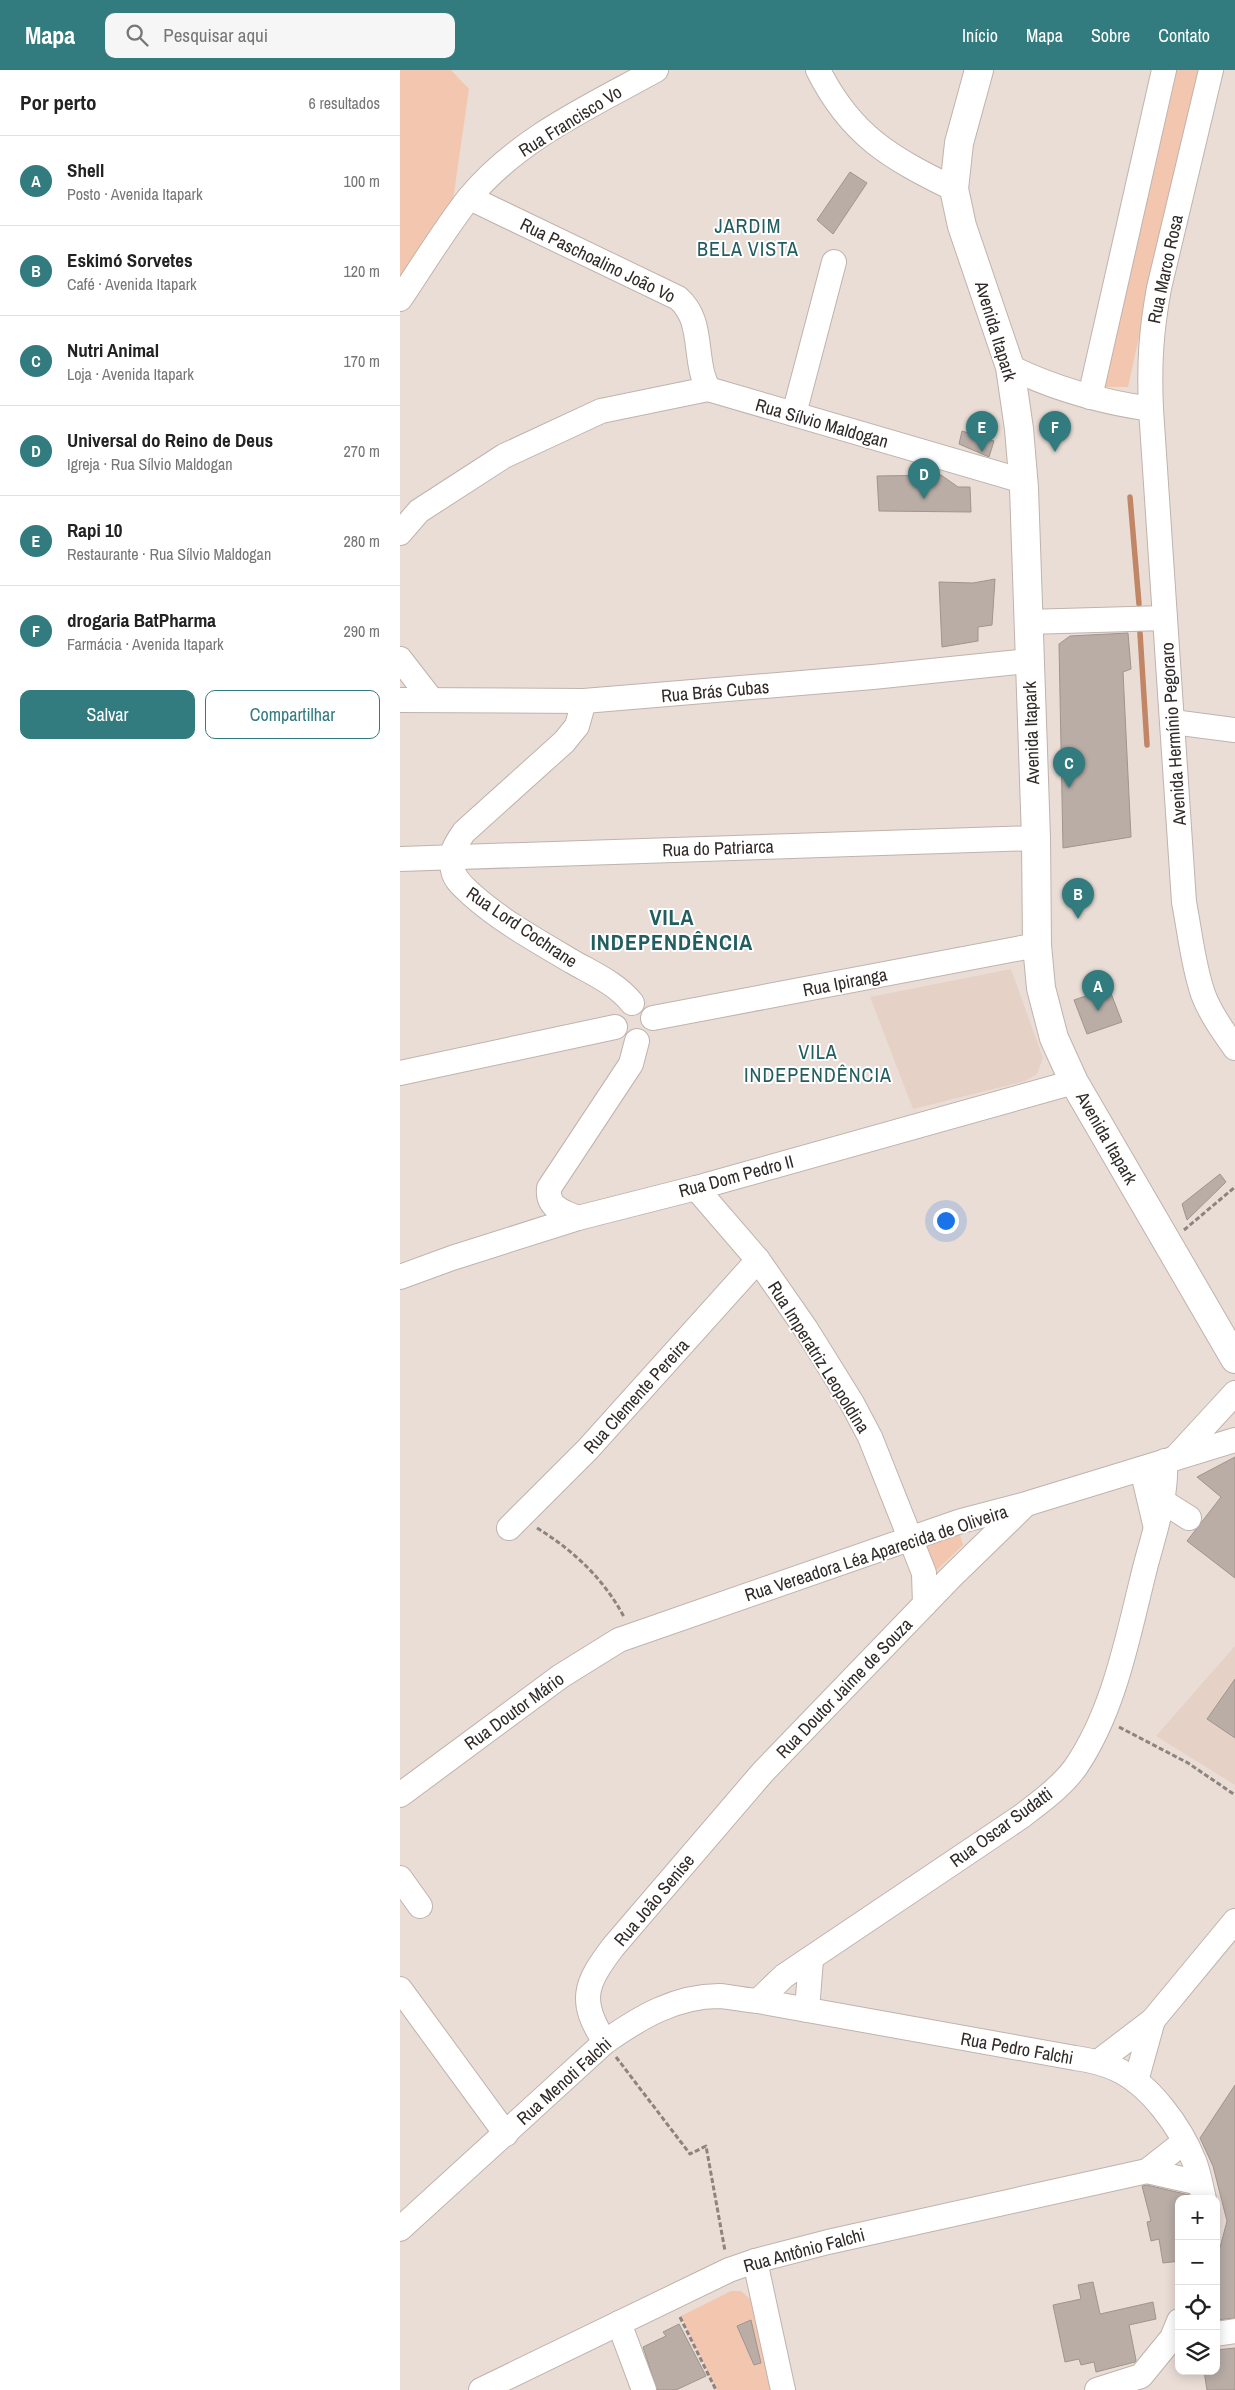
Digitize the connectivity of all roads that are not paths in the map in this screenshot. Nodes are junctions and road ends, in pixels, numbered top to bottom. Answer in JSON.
{"nodes":[{"id":1,"x":656,"y":70,"type":"edge"},
{"id":2,"x":818,"y":70,"type":"edge"},
{"id":3,"x":978,"y":70,"type":"edge"},
{"id":4,"x":1164,"y":70,"type":"edge"},
{"id":5,"x":1211,"y":70,"type":"edge"},
{"id":6,"x":955,"y":177,"type":"junction"},
{"id":7,"x":470,"y":198,"type":"junction"},
{"id":8,"x":834,"y":262,"type":"dead end"},
{"id":9,"x":400,"y":299,"type":"edge"},
{"id":10,"x":1010,"y":367,"type":"junction"},
{"id":11,"x":708,"y":389,"type":"junction"},
{"id":12,"x":1090,"y":397,"type":"junction"},
{"id":13,"x":1151,"y":409,"type":"junction"},
{"id":14,"x":794,"y":414,"type":"junction"},
{"id":15,"x":1023,"y":482,"type":"junction"},
{"id":16,"x":400,"y":533,"type":"edge"},
{"id":17,"x":1165,"y":618,"type":"junction"},
{"id":18,"x":1027,"y":622,"type":"junction"},
{"id":19,"x":400,"y":659,"type":"edge"},
{"id":20,"x":1028,"y":661,"type":"junction"},
{"id":21,"x":431,"y":699,"type":"junction"},
{"id":22,"x":400,"y":700,"type":"edge"},
{"id":23,"x":584,"y":701,"type":"junction"},
{"id":24,"x":1173,"y":722,"type":"junction"},
{"id":25,"x":1235,"y":730,"type":"edge"},
{"id":26,"x":1036,"y":838,"type":"junction"},
{"id":27,"x":451,"y":856,"type":"junction"},
{"id":28,"x":400,"y":859,"type":"edge"},
{"id":29,"x":1037,"y":946,"type":"junction"},
{"id":30,"x":632,"y":1004,"type":"junction"},
{"id":31,"x":653,"y":1018,"type":"junction"},
{"id":32,"x":615,"y":1027,"type":"junction"},
{"id":33,"x":637,"y":1041,"type":"junction"},
{"id":34,"x":1235,"y":1048,"type":"edge"},
{"id":35,"x":400,"y":1072,"type":"edge"},
{"id":36,"x":1074,"y":1082,"type":"junction"},
{"id":37,"x":696,"y":1188,"type":"junction"},
{"id":38,"x":578,"y":1218,"type":"junction"},
{"id":39,"x":758,"y":1260,"type":"junction"},
{"id":40,"x":400,"y":1277,"type":"edge"},
{"id":41,"x":1235,"y":1359,"type":"edge"},
{"id":42,"x":1235,"y":1393,"type":"edge"},
{"id":43,"x":1235,"y":1440,"type":"edge"},
{"id":44,"x":1171,"y":1459,"type":"junction"},
{"id":45,"x":1142,"y":1469,"type":"junction"},
{"id":46,"x":1162,"y":1501,"type":"junction"},
{"id":47,"x":1026,"y":1504,"type":"junction"},
{"id":48,"x":1189,"y":1518,"type":"dead end"},
{"id":49,"x":961,"y":1521,"type":"junction"},
{"id":50,"x":514,"y":1523,"type":"road end"},
{"id":51,"x":1156,"y":1525,"type":"junction"},
{"id":52,"x":910,"y":1538,"type":"junction"},
{"id":53,"x":978,"y":1550,"type":"junction"},
{"id":54,"x":924,"y":1573,"type":"junction"},
{"id":55,"x":951,"y":1577,"type":"junction"},
{"id":56,"x":925,"y":1604,"type":"junction"},
{"id":57,"x":634,"y":1635,"type":"joint"},
{"id":58,"x":764,"y":1772,"type":"joint"},
{"id":59,"x":400,"y":1795,"type":"edge"},
{"id":60,"x":400,"y":1878,"type":"edge"},
{"id":61,"x":420,"y":1906,"type":"dead end"},
{"id":62,"x":1235,"y":1920,"type":"edge"},
{"id":63,"x":811,"y":1959,"type":"junction"},
{"id":64,"x":400,"y":1989,"type":"edge"},
{"id":65,"x":758,"y":2001,"type":"junction"},
{"id":66,"x":807,"y":2010,"type":"junction"},
{"id":67,"x":1153,"y":2020,"type":"junction"},
{"id":68,"x":605,"y":2042,"type":"junction"},
{"id":69,"x":1098,"y":2062,"type":"junction"},
{"id":70,"x":1136,"y":2081,"type":"junction"},
{"id":71,"x":506,"y":2134,"type":"junction"},
{"id":72,"x":1184,"y":2142,"type":"junction"},
{"id":73,"x":1147,"y":2170,"type":"junction"},
{"id":74,"x":1202,"y":2191,"type":"edge"},
{"id":75,"x":400,"y":2229,"type":"edge"},
{"id":76,"x":755,"y":2261,"type":"junction"},
{"id":77,"x":619,"y":2323,"type":"junction"},
{"id":78,"x":1235,"y":2331,"type":"edge"},
{"id":79,"x":1220,"y":2333,"type":"edge"},
{"id":80,"x":1175,"y":2335,"type":"edge"},
{"id":81,"x":1144,"y":2383,"type":"edge"},
{"id":82,"x":481,"y":2390,"type":"edge"},
{"id":83,"x":644,"y":2390,"type":"edge"},
{"id":84,"x":783,"y":2390,"type":"edge"},
{"id":85,"x":1097,"y":2390,"type":"edge"}],
"edges":[{"from":1,"to":7,"type":"street","name":"Rua Francisco Vo"},
{"from":2,"to":6,"type":"street"},
{"from":3,"to":6,"type":"main road","name":"Avenida Itapark"},
{"from":4,"to":12,"type":"street"},
{"from":5,"to":13,"type":"street","name":"Rua Marco Rosa"},
{"from":6,"to":10,"type":"main road","name":"Avenida Itapark"},
{"from":7,"to":9,"type":"street","name":"Rua Francisco Vo"},
{"from":7,"to":11,"type":"street","name":"Rua Paschoalino João Vo"},
{"from":8,"to":14,"type":"street"},
{"from":10,"to":12,"type":"street"},
{"from":10,"to":15,"type":"main road","name":"Avenida Itapark"},
{"from":11,"to":14,"type":"street","name":"Rua Sílvio Maldogan"},
{"from":11,"to":16,"type":"street"},
{"from":12,"to":13,"type":"street"},
{"from":13,"to":17,"type":"street","name":"Avenida Hermínio Pegoraro"},
{"from":14,"to":15,"type":"street","name":"Rua Sílvio Maldogan"},
{"from":15,"to":18,"type":"main road","name":"Avenida Itapark"},
{"from":17,"to":18,"type":"street"},
{"from":17,"to":24,"type":"street","name":"Avenida Hermínio Pegoraro"},
{"from":18,"to":20,"type":"main road","name":"Avenida Itapark"},
{"from":19,"to":21,"type":"street"},
{"from":20,"to":23,"type":"street","name":"Rua Brás Cubas"},
{"from":20,"to":26,"type":"main road","name":"Avenida Itapark"},
{"from":21,"to":22,"type":"street","name":"Rua Brás Cubas"},
{"from":21,"to":23,"type":"street","name":"Rua Brás Cubas"},
{"from":23,"to":27,"type":"street"},
{"from":24,"to":25,"type":"street"},
{"from":24,"to":34,"type":"street","name":"Avenida Hermínio Pegoraro"},
{"from":26,"to":27,"type":"street","name":"Rua do Patriarca"},
{"from":26,"to":29,"type":"main road","name":"Avenida Itapark"},
{"from":27,"to":28,"type":"street","name":"Rua do Patriarca"},
{"from":27,"to":30,"type":"street","name":"Rua Lord Cochrane"},
{"from":29,"to":31,"type":"street","name":"Rua Ipiranga"},
{"from":29,"to":36,"type":"main road","name":"Avenida Itapark"},
{"from":30,"to":31,"type":"street"},
{"from":30,"to":32,"type":"street"},
{"from":31,"to":33,"type":"street"},
{"from":32,"to":33,"type":"street"},
{"from":32,"to":35,"type":"street"},
{"from":33,"to":38,"type":"street"},
{"from":36,"to":37,"type":"street","name":"Rua Dom Pedro II"},
{"from":36,"to":41,"type":"main road","name":"Avenida Itapark"},
{"from":37,"to":38,"type":"street","name":"Rua Dom Pedro II"},
{"from":37,"to":39,"type":"street","name":"Rua Imperatriz Leopoldina"},
{"from":38,"to":40,"type":"street","name":"Rua Dom Pedro II"},
{"from":39,"to":50,"type":"street","name":"Rua Clemente Pereira"},
{"from":39,"to":52,"type":"street","name":"Rua Imperatriz Leopoldina"},
{"from":42,"to":44,"type":"street","name":"Rua Vereadora Léa Aparecida de Oliveira"},
{"from":43,"to":44,"type":"street","name":"Rua Vereadora Léa Aparecida de Oliveira"},
{"from":44,"to":45,"type":"street","name":"Rua Vereadora Léa Aparecida de Oliveira"},
{"from":44,"to":46,"type":"street","name":"Rua Oscar Sudatti"},
{"from":45,"to":47,"type":"street","name":"Rua Vereadora Léa Aparecida de Oliveira"},
{"from":45,"to":51,"type":"street","name":"Rua Oscar Sudatti"},
{"from":46,"to":48,"type":"street"},
{"from":46,"to":51,"type":"street","name":"Rua Oscar Sudatti"},
{"from":47,"to":49,"type":"street","name":"Rua Vereadora Léa Aparecida de Oliveira"},
{"from":47,"to":53,"type":"street","name":"Rua Doutor Jaime de Souza"},
{"from":49,"to":52,"type":"street","name":"Rua Vereadora Léa Aparecida de Oliveira"},
{"from":49,"to":53,"type":"street"},
{"from":51,"to":63,"type":"street","name":"Rua Oscar Sudatti"},
{"from":52,"to":54,"type":"street","name":"Rua Imperatriz Leopoldina"},
{"from":52,"to":57,"type":"street","name":"Rua Vereadora Léa Aparecida de Oliveira"},
{"from":53,"to":55,"type":"street","name":"Rua Doutor Jaime de Souza"},
{"from":54,"to":55,"type":"street"},
{"from":54,"to":56,"type":"street","name":"Rua Doutor Jaime de Souza"},
{"from":55,"to":56,"type":"street","name":"Rua Doutor Jaime de Souza"},
{"from":56,"to":58,"type":"street","name":"Rua Doutor Jaime de Souza"},
{"from":57,"to":59,"type":"street","name":"Rua Doutor Mário"},
{"from":58,"to":68,"type":"street","name":"Rua João Senise"},
{"from":60,"to":61,"type":"street"},
{"from":62,"to":67,"type":"street"},
{"from":63,"to":65,"type":"street","name":"Rua Oscar Sudatti"},
{"from":63,"to":66,"type":"street"},
{"from":64,"to":71,"type":"street"},
{"from":65,"to":66,"type":"street","name":"Rua Pedro Falchi"},
{"from":65,"to":68,"type":"street","name":"Rua Menoti Falchi"},
{"from":66,"to":69,"type":"street","name":"Rua Pedro Falchi"},
{"from":67,"to":69,"type":"street"},
{"from":67,"to":70,"type":"street"},
{"from":68,"to":71,"type":"street","name":"Rua Menoti Falchi"},
{"from":69,"to":70,"type":"street","name":"Rua Pedro Falchi"},
{"from":70,"to":72,"type":"street","name":"Rua Pedro Falchi"},
{"from":71,"to":75,"type":"street","name":"Rua Menoti Falchi"},
{"from":72,"to":73,"type":"street","name":"Rua Antônio Falchi"},
{"from":72,"to":74,"type":"street","name":"Rua Pedro Falchi"},
{"from":73,"to":74,"type":"street","name":"Rua Antônio Falchi"},
{"from":73,"to":76,"type":"street","name":"Rua Antônio Falchi"},
{"from":76,"to":77,"type":"street","name":"Rua Antônio Falchi"},
{"from":76,"to":84,"type":"street"},
{"from":77,"to":82,"type":"street","name":"Rua Antônio Falchi"},
{"from":77,"to":83,"type":"street"},
{"from":78,"to":79,"type":"street"},
{"from":80,"to":81,"type":"street"},
{"from":81,"to":85,"type":"street"}]}
